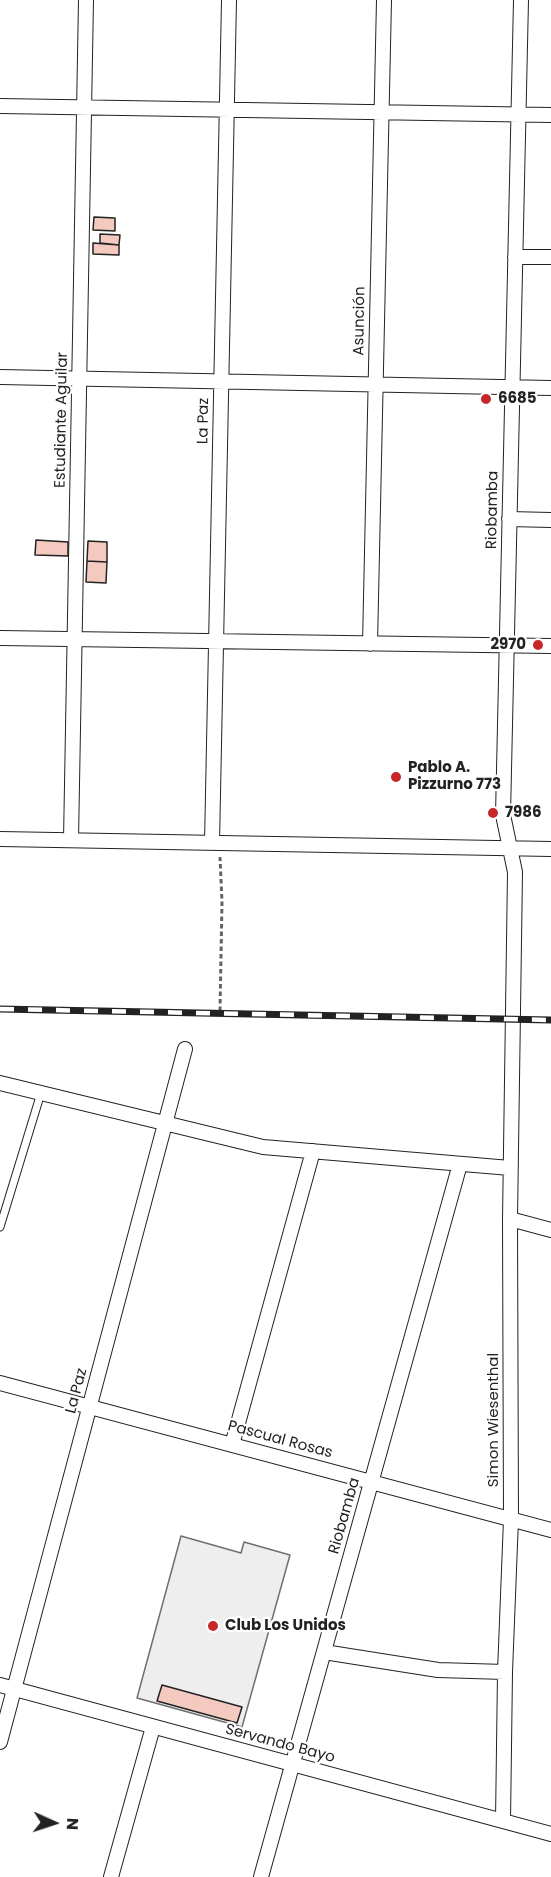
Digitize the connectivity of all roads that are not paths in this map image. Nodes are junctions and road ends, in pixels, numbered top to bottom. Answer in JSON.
{"nodes":[{"id":1,"x":86,"y":0,"type":"edge"},
{"id":2,"x":229,"y":0,"type":"edge"},
{"id":3,"x":384,"y":0,"type":"edge"},
{"id":4,"x":520,"y":0,"type":"edge"},
{"id":5,"x":0,"y":106,"type":"edge"},
{"id":6,"x":84,"y":108,"type":"junction"},
{"id":7,"x":226,"y":110,"type":"junction"},
{"id":8,"x":381,"y":112,"type":"junction"},
{"id":9,"x":518,"y":115,"type":"junction"},
{"id":10,"x":551,"y":115,"type":"edge"},
{"id":11,"x":515,"y":257,"type":"junction"},
{"id":12,"x":551,"y":257,"type":"edge"},
{"id":13,"x":0,"y":377,"type":"edge"},
{"id":14,"x":79,"y":378,"type":"junction"},
{"id":15,"x":221,"y":381,"type":"junction"},
{"id":16,"x":375,"y":384,"type":"junction"},
{"id":17,"x":512,"y":387,"type":"junction"},
{"id":18,"x":551,"y":388,"type":"edge"},
{"id":19,"x":509,"y":519,"type":"junction"},
{"id":20,"x":551,"y":520,"type":"edge"},
{"id":21,"x":0,"y":638,"type":"edge"},
{"id":22,"x":75,"y":639,"type":"junction"},
{"id":23,"x":216,"y":641,"type":"junction"},
{"id":24,"x":370,"y":644,"type":"junction"},
{"id":25,"x":506,"y":646,"type":"junction"},
{"id":26,"x":551,"y":646,"type":"edge"},
{"id":27,"x":0,"y":839,"type":"edge"},
{"id":28,"x":71,"y":840,"type":"junction"},
{"id":29,"x":215,"y":843,"type":"junction"},
{"id":30,"x":511,"y":849,"type":"junction"},
{"id":31,"x":551,"y":849,"type":"edge"},
{"id":32,"x":512,"y":1019,"type":"joint"},
{"id":33,"x":185,"y":1048,"type":"dead end"},
{"id":34,"x":0,"y":1083,"type":"edge"},
{"id":35,"x":41,"y":1093,"type":"junction"},
{"id":36,"x":165,"y":1124,"type":"junction"},
{"id":37,"x":313,"y":1151,"type":"junction"},
{"id":38,"x":460,"y":1164,"type":"junction"},
{"id":39,"x":510,"y":1168,"type":"junction"},
{"id":40,"x":510,"y":1219,"type":"junction"},
{"id":41,"x":0,"y":1227,"type":"edge"},
{"id":42,"x":551,"y":1230,"type":"edge"},
{"id":43,"x":0,"y":1383,"type":"edge"},
{"id":44,"x":90,"y":1407,"type":"junction"},
{"id":45,"x":232,"y":1444,"type":"junction"},
{"id":46,"x":372,"y":1482,"type":"junction"},
{"id":47,"x":511,"y":1519,"type":"junction"},
{"id":48,"x":551,"y":1530,"type":"edge"},
{"id":49,"x":324,"y":1652,"type":"junction"},
{"id":50,"x":505,"y":1672,"type":"junction"},
{"id":51,"x":0,"y":1685,"type":"edge"},
{"id":52,"x":14,"y":1689,"type":"junction"},
{"id":53,"x":153,"y":1727,"type":"junction"},
{"id":54,"x":0,"y":1742,"type":"edge"},
{"id":55,"x":293,"y":1764,"type":"junction"},
{"id":56,"x":503,"y":1821,"type":"junction"},
{"id":57,"x":551,"y":1834,"type":"edge"},
{"id":58,"x":111,"y":1877,"type":"edge"},
{"id":59,"x":261,"y":1877,"type":"edge"}],
"edges":[{"from":1,"to":6,"type":"street","name":"Estudiante Aguilar"},
{"from":2,"to":7,"type":"street","name":"La Paz"},
{"from":3,"to":8,"type":"street","name":"Asunción"},
{"from":4,"to":9,"type":"street","name":"Riobamba"},
{"from":5,"to":6,"type":"street"},
{"from":6,"to":7,"type":"street"},
{"from":6,"to":14,"type":"street","name":"Estudiante Aguilar"},
{"from":7,"to":8,"type":"street"},
{"from":7,"to":15,"type":"street","name":"La Paz"},
{"from":8,"to":9,"type":"street"},
{"from":8,"to":16,"type":"street","name":"Asunción"},
{"from":9,"to":10,"type":"street"},
{"from":9,"to":11,"type":"street","name":"Riobamba"},
{"from":11,"to":12,"type":"street"},
{"from":11,"to":17,"type":"street","name":"Riobamba"},
{"from":13,"to":14,"type":"street"},
{"from":14,"to":15,"type":"street"},
{"from":14,"to":22,"type":"street","name":"Estudiante Aguilar"},
{"from":15,"to":16,"type":"street"},
{"from":15,"to":23,"type":"street","name":"La Paz"},
{"from":16,"to":17,"type":"street"},
{"from":16,"to":24,"type":"street","name":"Asunción"},
{"from":17,"to":18,"type":"street"},
{"from":17,"to":19,"type":"street","name":"Riobamba"},
{"from":19,"to":20,"type":"street"},
{"from":19,"to":25,"type":"street","name":"Riobamba"},
{"from":21,"to":22,"type":"street"},
{"from":22,"to":23,"type":"street"},
{"from":22,"to":28,"type":"street","name":"Estudiante Aguilar"},
{"from":23,"to":24,"type":"street"},
{"from":23,"to":29,"type":"street","name":"La Paz"},
{"from":24,"to":25,"type":"street"},
{"from":25,"to":26,"type":"street"},
{"from":25,"to":30,"type":"street","name":"Riobamba"},
{"from":27,"to":28,"type":"street"},
{"from":28,"to":29,"type":"street"},
{"from":29,"to":30,"type":"street"},
{"from":30,"to":31,"type":"street"},
{"from":30,"to":32,"type":"street","name":"Riobamba"},
{"from":32,"to":39,"type":"street","name":"Simon Wiesenthal"},
{"from":33,"to":36,"type":"street","name":"La Paz"},
{"from":34,"to":35,"type":"street"},
{"from":35,"to":36,"type":"street"},
{"from":35,"to":41,"type":"lane"},
{"from":36,"to":37,"type":"street"},
{"from":36,"to":44,"type":"street","name":"La Paz"},
{"from":37,"to":38,"type":"street"},
{"from":37,"to":45,"type":"street"},
{"from":38,"to":39,"type":"street"},
{"from":38,"to":46,"type":"street","name":"Riobamba"},
{"from":39,"to":40,"type":"street","name":"Simon Wiesenthal"},
{"from":40,"to":42,"type":"street"},
{"from":40,"to":47,"type":"street","name":"Simon Wiesenthal"},
{"from":43,"to":44,"type":"street","name":"Pascual Rosas"},
{"from":44,"to":45,"type":"street","name":"Pascual Rosas"},
{"from":44,"to":52,"type":"street","name":"La Paz"},
{"from":45,"to":46,"type":"street","name":"Pascual Rosas"},
{"from":46,"to":47,"type":"street","name":"Pascual Rosas"},
{"from":46,"to":49,"type":"street","name":"Riobamba"},
{"from":47,"to":48,"type":"street","name":"Pascual Rosas"},
{"from":47,"to":50,"type":"street","name":"Simon Wiesenthal"},
{"from":49,"to":50,"type":"street"},
{"from":49,"to":55,"type":"street","name":"Riobamba"},
{"from":50,"to":56,"type":"street","name":"Simon Wiesenthal"},
{"from":51,"to":52,"type":"street","name":"Servando Bayo"},
{"from":52,"to":53,"type":"street","name":"Servando Bayo"},
{"from":52,"to":54,"type":"street","name":"La Paz"},
{"from":53,"to":55,"type":"street","name":"Servando Bayo"},
{"from":53,"to":58,"type":"street"},
{"from":55,"to":56,"type":"street","name":"Servando Bayo"},
{"from":55,"to":59,"type":"street","name":"Riobamba"},
{"from":56,"to":57,"type":"street","name":"Servando Bayo"}]}
